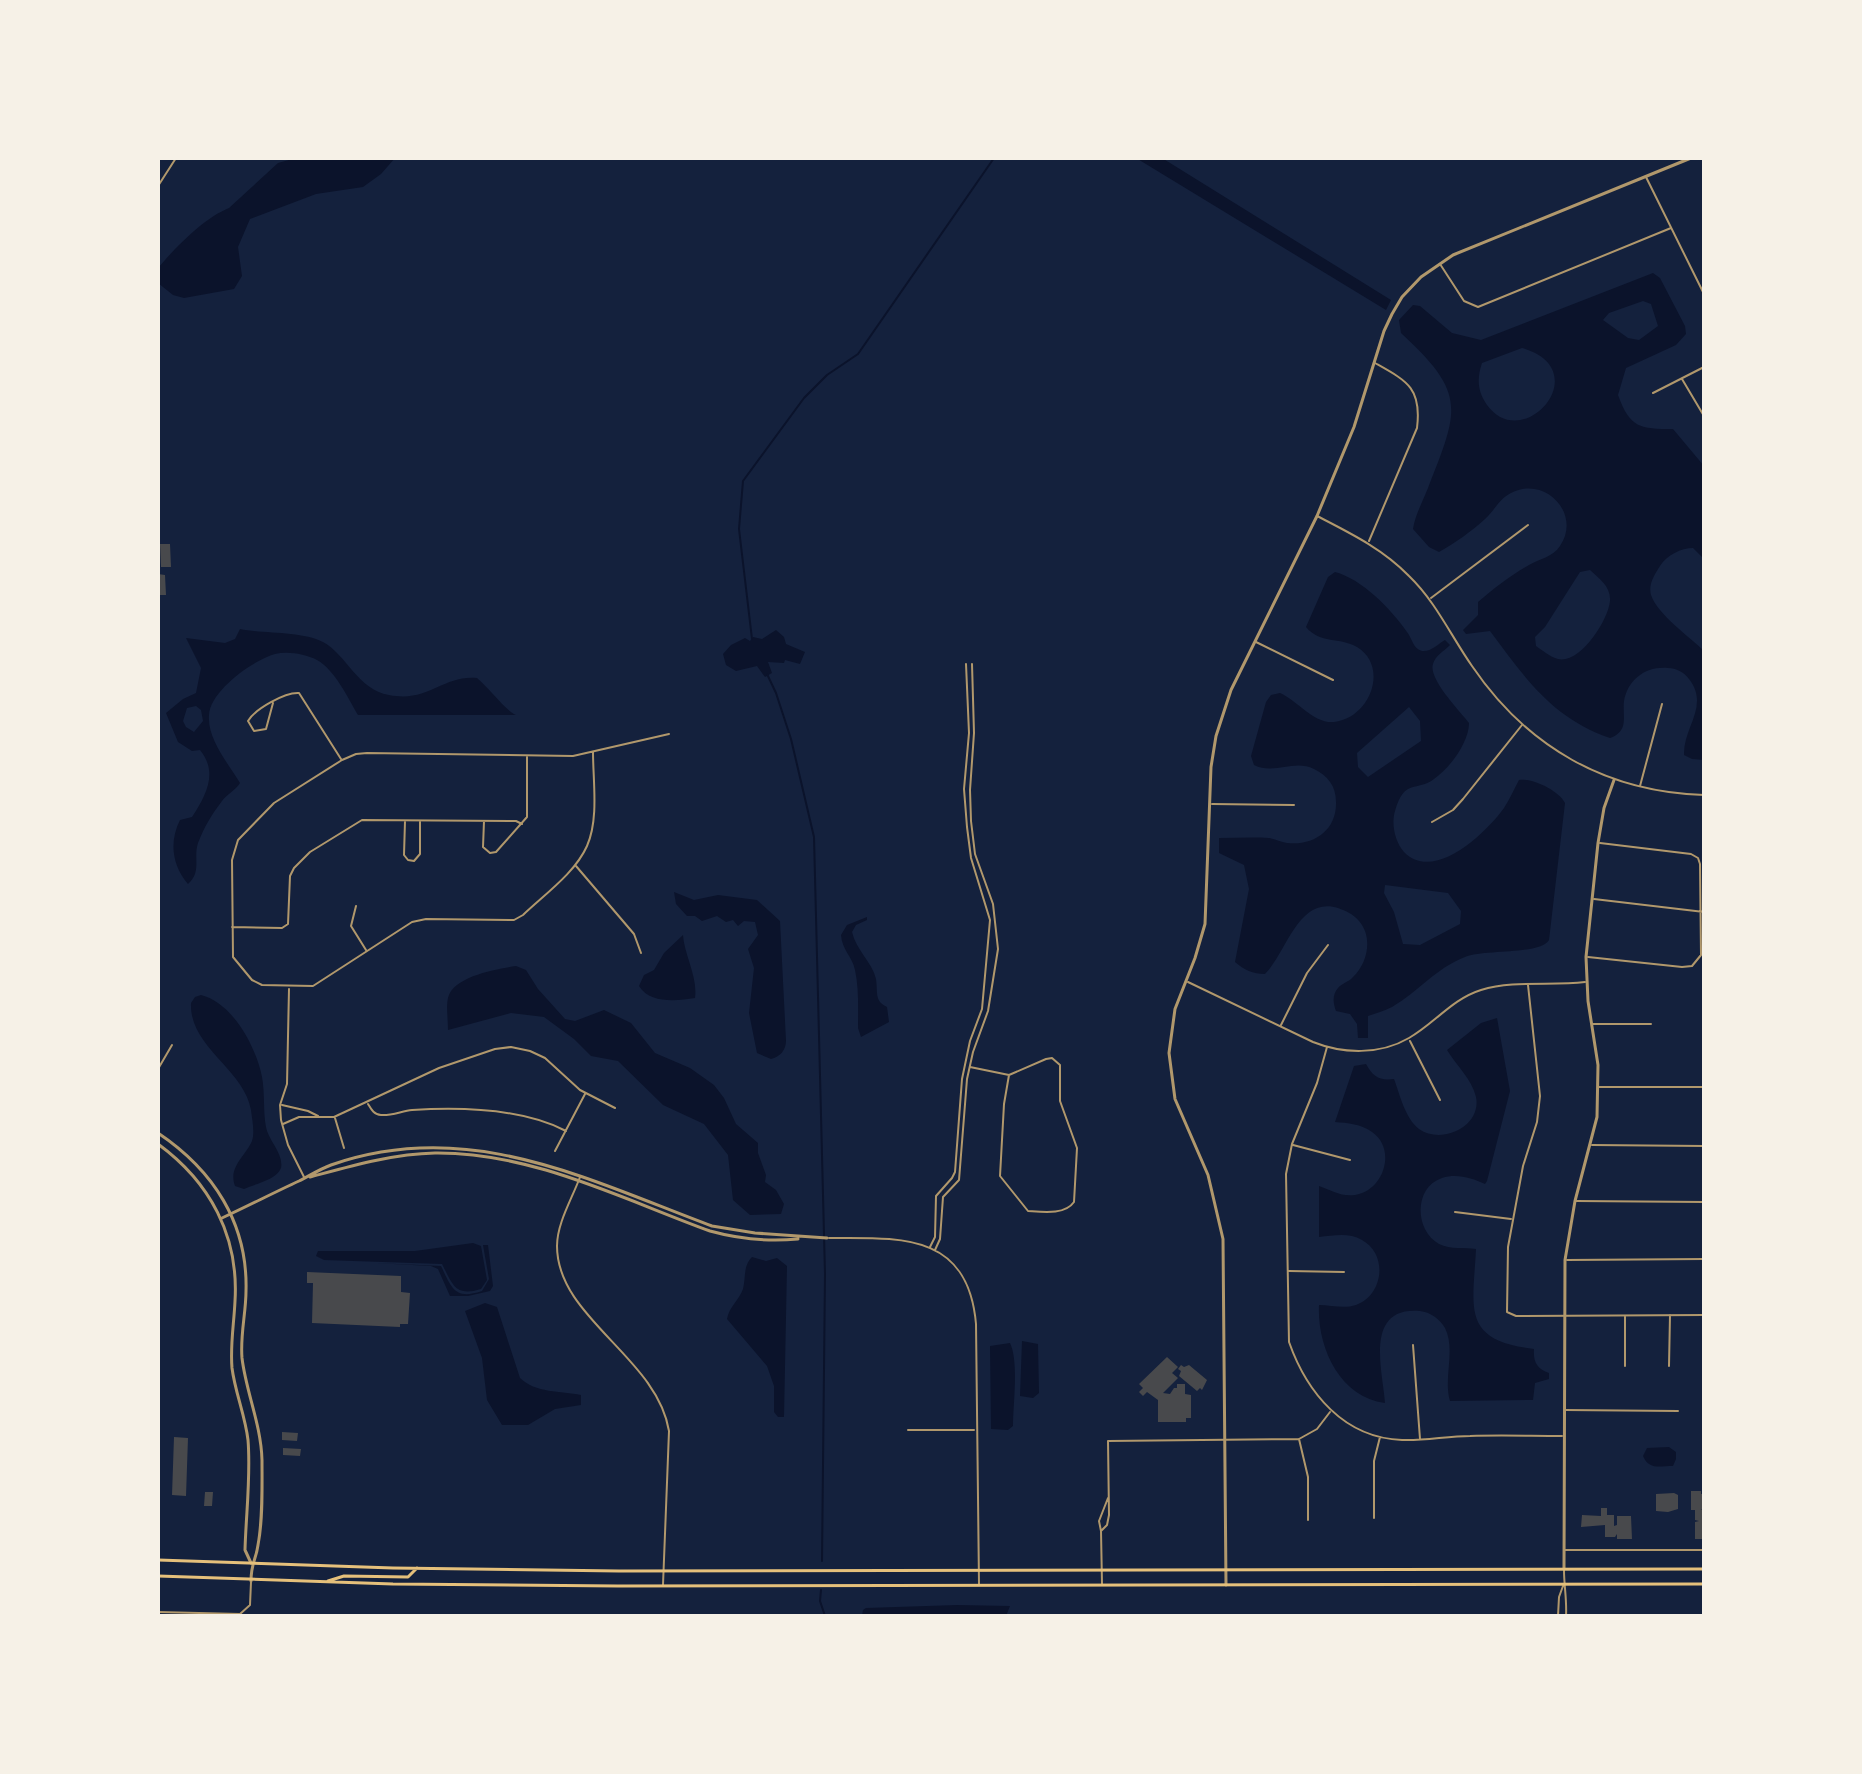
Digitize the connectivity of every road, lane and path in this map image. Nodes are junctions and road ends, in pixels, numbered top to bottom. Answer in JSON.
{"nodes":[{"id":1,"x":176,"y":158,"type":"edge"},
{"id":2,"x":1691,"y":158,"type":"edge"},
{"id":3,"x":1645,"y":177,"type":"junction"},
{"id":4,"x":158,"y":185,"type":"edge"},
{"id":5,"x":1671,"y":228,"type":"junction"},
{"id":6,"x":1439,"y":263,"type":"junction"},
{"id":7,"x":1704,"y":294,"type":"edge"},
{"id":8,"x":1374,"y":362,"type":"junction"},
{"id":9,"x":1704,"y":367,"type":"edge"},
{"id":10,"x":1682,"y":379,"type":"junction"},
{"id":11,"x":1653,"y":393,"type":"dead end"},
{"id":12,"x":1704,"y":416,"type":"edge"},
{"id":13,"x":1317,"y":516,"type":"junction"},
{"id":14,"x":1528,"y":525,"type":"dead end"},
{"id":15,"x":1368,"y":542,"type":"junction"},
{"id":16,"x":1430,"y":599,"type":"junction"},
{"id":17,"x":1254,"y":641,"type":"junction"},
{"id":18,"x":966,"y":664,"type":"dead end"},
{"id":19,"x":972,"y":664,"type":"dead end"},
{"id":20,"x":966,"y":674,"type":"junction"},
{"id":21,"x":972,"y":674,"type":"junction"},
{"id":22,"x":1333,"y":680,"type":"dead end"},
{"id":23,"x":273,"y":703,"type":"junction"},
{"id":24,"x":1662,"y":704,"type":"dead end"},
{"id":25,"x":1522,"y":725,"type":"junction"},
{"id":26,"x":669,"y":734,"type":"dead end"},
{"id":27,"x":593,"y":752,"type":"junction"},
{"id":28,"x":527,"y":756,"type":"junction"},
{"id":29,"x":342,"y":760,"type":"junction"},
{"id":30,"x":1614,"y":780,"type":"junction"},
{"id":31,"x":1639,"y":787,"type":"junction"},
{"id":32,"x":1704,"y":795,"type":"edge"},
{"id":33,"x":1209,"y":804,"type":"junction"},
{"id":34,"x":1294,"y":805,"type":"dead end"},
{"id":35,"x":405,"y":819,"type":"junction"},
{"id":36,"x":420,"y":820,"type":"junction"},
{"id":37,"x":484,"y":820,"type":"junction"},
{"id":38,"x":1432,"y":822,"type":"dead end"},
{"id":39,"x":522,"y":824,"type":"junction"},
{"id":40,"x":1598,"y":843,"type":"junction"},
{"id":41,"x":576,"y":865,"type":"junction"},
{"id":42,"x":1592,"y":899,"type":"junction"},
{"id":43,"x":356,"y":906,"type":"dead end"},
{"id":44,"x":1699,"y":912,"type":"junction"},
{"id":45,"x":1704,"y":912,"type":"edge"},
{"id":46,"x":231,"y":927,"type":"junction"},
{"id":47,"x":1328,"y":945,"type":"dead end"},
{"id":48,"x":367,"y":951,"type":"junction"},
{"id":49,"x":641,"y":953,"type":"dead end"},
{"id":50,"x":1586,"y":957,"type":"junction"},
{"id":51,"x":1186,"y":980,"type":"junction"},
{"id":52,"x":1587,"y":982,"type":"junction"},
{"id":53,"x":1528,"y":985,"type":"junction"},
{"id":54,"x":289,"y":987,"type":"junction"},
{"id":55,"x":1591,"y":1024,"type":"junction"},
{"id":56,"x":1651,"y":1024,"type":"dead end"},
{"id":57,"x":1281,"y":1026,"type":"junction"},
{"id":58,"x":1409,"y":1038,"type":"junction"},
{"id":59,"x":172,"y":1045,"type":"dead end"},
{"id":60,"x":1327,"y":1047,"type":"junction"},
{"id":61,"x":964,"y":1066,"type":"junction"},
{"id":62,"x":970,"y":1067,"type":"junction"},
{"id":63,"x":158,"y":1069,"type":"edge"},
{"id":64,"x":1009,"y":1075,"type":"junction"},
{"id":65,"x":1599,"y":1087,"type":"junction"},
{"id":66,"x":1704,"y":1087,"type":"edge"},
{"id":67,"x":586,"y":1093,"type":"junction"},
{"id":68,"x":1440,"y":1100,"type":"dead end"},
{"id":69,"x":366,"y":1102,"type":"junction"},
{"id":70,"x":280,"y":1105,"type":"junction"},
{"id":71,"x":615,"y":1108,"type":"dead end"},
{"id":72,"x":319,"y":1117,"type":"junction"},
{"id":73,"x":334,"y":1117,"type":"junction"},
{"id":74,"x":283,"y":1124,"type":"junction"},
{"id":75,"x":566,"y":1131,"type":"junction"},
{"id":76,"x":158,"y":1133,"type":"edge"},
{"id":77,"x":158,"y":1144,"type":"edge"},
{"id":78,"x":1292,"y":1144,"type":"junction"},
{"id":79,"x":1591,"y":1145,"type":"junction"},
{"id":80,"x":1704,"y":1146,"type":"edge"},
{"id":81,"x":344,"y":1148,"type":"dead end"},
{"id":82,"x":555,"y":1151,"type":"dead end"},
{"id":83,"x":1350,"y":1160,"type":"dead end"},
{"id":84,"x":304,"y":1178,"type":"junction"},
{"id":85,"x":579,"y":1179,"type":"junction"},
{"id":86,"x":1575,"y":1201,"type":"junction"},
{"id":87,"x":1704,"y":1202,"type":"edge"},
{"id":88,"x":1455,"y":1212,"type":"dead end"},
{"id":89,"x":232,"y":1214,"type":"junction"},
{"id":90,"x":222,"y":1218,"type":"junction"},
{"id":91,"x":1512,"y":1220,"type":"junction"},
{"id":92,"x":827,"y":1238,"type":"joint"},
{"id":93,"x":930,"y":1247,"type":"junction"},
{"id":94,"x":935,"y":1250,"type":"junction"},
{"id":95,"x":1704,"y":1259,"type":"edge"},
{"id":96,"x":1565,"y":1260,"type":"junction"},
{"id":97,"x":1287,"y":1271,"type":"junction"},
{"id":98,"x":1344,"y":1272,"type":"dead end"},
{"id":99,"x":1670,"y":1314,"type":"junction"},
{"id":100,"x":1564,"y":1315,"type":"junction"},
{"id":101,"x":1625,"y":1315,"type":"junction"},
{"id":102,"x":1704,"y":1315,"type":"edge"},
{"id":103,"x":1413,"y":1345,"type":"dead end"},
{"id":104,"x":1625,"y":1366,"type":"dead end"},
{"id":105,"x":1669,"y":1366,"type":"dead end"},
{"id":106,"x":1563,"y":1410,"type":"junction"},
{"id":107,"x":1331,"y":1411,"type":"junction"},
{"id":108,"x":1678,"y":1411,"type":"dead end"},
{"id":109,"x":908,"y":1430,"type":"dead end"},
{"id":110,"x":975,"y":1430,"type":"junction"},
{"id":111,"x":1563,"y":1436,"type":"junction"},
{"id":112,"x":1380,"y":1437,"type":"junction"},
{"id":113,"x":1299,"y":1439,"type":"junction"},
{"id":114,"x":1224,"y":1440,"type":"junction"},
{"id":115,"x":1420,"y":1440,"type":"junction"},
{"id":116,"x":1108,"y":1498,"type":"junction"},
{"id":117,"x":1374,"y":1518,"type":"dead end"},
{"id":118,"x":1308,"y":1520,"type":"dead end"},
{"id":119,"x":1101,"y":1531,"type":"junction"},
{"id":120,"x":1564,"y":1550,"type":"junction"},
{"id":121,"x":1704,"y":1550,"type":"edge"},
{"id":122,"x":158,"y":1560,"type":"edge"},
{"id":123,"x":251,"y":1563,"type":"junction"},
{"id":124,"x":417,"y":1568,"type":"junction"},
{"id":125,"x":1226,"y":1569,"type":"junction"},
{"id":126,"x":1564,"y":1569,"type":"junction"},
{"id":127,"x":1704,"y":1569,"type":"edge"},
{"id":128,"x":979,"y":1570,"type":"junction"},
{"id":129,"x":1102,"y":1570,"type":"junction"},
{"id":130,"x":663,"y":1571,"type":"junction"},
{"id":131,"x":158,"y":1576,"type":"edge"},
{"id":132,"x":251,"y":1581,"type":"junction"},
{"id":133,"x":324,"y":1582,"type":"junction"},
{"id":134,"x":1704,"y":1584,"type":"edge"},
{"id":135,"x":979,"y":1585,"type":"junction"},
{"id":136,"x":1102,"y":1585,"type":"junction"},
{"id":137,"x":1226,"y":1585,"type":"junction"},
{"id":138,"x":1564,"y":1585,"type":"junction"},
{"id":139,"x":663,"y":1586,"type":"junction"},
{"id":140,"x":158,"y":1612,"type":"edge"},
{"id":141,"x":187,"y":1614,"type":"edge"},
{"id":142,"x":1558,"y":1616,"type":"edge"},
{"id":143,"x":1566,"y":1616,"type":"edge"}],
"edges":[{"from":1,"to":4,"type":"street"},
{"from":2,"to":3,"type":"street"},
{"from":3,"to":5,"type":"street"},
{"from":3,"to":6,"type":"street"},
{"from":5,"to":6,"type":"street"},
{"from":5,"to":7,"type":"street"},
{"from":6,"to":8,"type":"street"},
{"from":8,"to":13,"type":"street"},
{"from":8,"to":15,"type":"street"},
{"from":9,"to":10,"type":"street"},
{"from":10,"to":11,"type":"street"},
{"from":10,"to":12,"type":"street"},
{"from":13,"to":15,"type":"street"},
{"from":13,"to":17,"type":"street"},
{"from":14,"to":16,"type":"street"},
{"from":15,"to":16,"type":"street"},
{"from":16,"to":25,"type":"street"},
{"from":17,"to":22,"type":"street"},
{"from":17,"to":33,"type":"street"},
{"from":18,"to":20,"type":"street"},
{"from":19,"to":21,"type":"street"},
{"from":20,"to":21,"type":"street"},
{"from":20,"to":61,"type":"street"},
{"from":21,"to":62,"type":"street"},
{"from":23,"to":23,"type":"street"},
{"from":23,"to":29,"type":"street"},
{"from":24,"to":31,"type":"street"},
{"from":25,"to":30,"type":"street"},
{"from":25,"to":38,"type":"street"},
{"from":26,"to":27,"type":"street"},
{"from":27,"to":28,"type":"street"},
{"from":27,"to":41,"type":"street"},
{"from":28,"to":29,"type":"street"},
{"from":28,"to":39,"type":"street"},
{"from":29,"to":46,"type":"street"},
{"from":30,"to":31,"type":"street"},
{"from":30,"to":40,"type":"street"},
{"from":31,"to":32,"type":"street"},
{"from":33,"to":34,"type":"street"},
{"from":33,"to":51,"type":"street"},
{"from":35,"to":36,"type":"street"},
{"from":35,"to":36,"type":"street"},
{"from":35,"to":46,"type":"street"},
{"from":36,"to":37,"type":"street"},
{"from":37,"to":39,"type":"street"},
{"from":37,"to":39,"type":"street"},
{"from":40,"to":42,"type":"street"},
{"from":40,"to":44,"type":"street"},
{"from":41,"to":48,"type":"street"},
{"from":41,"to":49,"type":"street"},
{"from":42,"to":44,"type":"street"},
{"from":42,"to":50,"type":"street"},
{"from":43,"to":48,"type":"street"},
{"from":44,"to":45,"type":"street"},
{"from":44,"to":50,"type":"street"},
{"from":46,"to":54,"type":"street"},
{"from":47,"to":57,"type":"street"},
{"from":48,"to":54,"type":"street"},
{"from":50,"to":52,"type":"street"},
{"from":51,"to":57,"type":"street"},
{"from":51,"to":114,"type":"street"},
{"from":52,"to":53,"type":"street"},
{"from":52,"to":55,"type":"street"},
{"from":53,"to":58,"type":"street"},
{"from":53,"to":91,"type":"street"},
{"from":54,"to":70,"type":"street"},
{"from":55,"to":56,"type":"street"},
{"from":55,"to":65,"type":"street"},
{"from":57,"to":60,"type":"street"},
{"from":58,"to":60,"type":"street"},
{"from":58,"to":68,"type":"street"},
{"from":59,"to":63,"type":"street"},
{"from":60,"to":78,"type":"street"},
{"from":61,"to":62,"type":"street"},
{"from":61,"to":93,"type":"street"},
{"from":62,"to":64,"type":"street"},
{"from":62,"to":94,"type":"street"},
{"from":64,"to":64,"type":"street"},
{"from":65,"to":66,"type":"street"},
{"from":65,"to":79,"type":"street"},
{"from":67,"to":69,"type":"street"},
{"from":67,"to":71,"type":"street"},
{"from":67,"to":75,"type":"street"},
{"from":69,"to":73,"type":"street"},
{"from":69,"to":75,"type":"street"},
{"from":70,"to":72,"type":"street"},
{"from":70,"to":74,"type":"street"},
{"from":72,"to":73,"type":"street"},
{"from":72,"to":74,"type":"street"},
{"from":73,"to":81,"type":"street"},
{"from":74,"to":84,"type":"street"},
{"from":75,"to":82,"type":"street"},
{"from":76,"to":89,"type":"street"},
{"from":77,"to":90,"type":"street"},
{"from":78,"to":83,"type":"street"},
{"from":78,"to":97,"type":"street"},
{"from":79,"to":80,"type":"street"},
{"from":79,"to":86,"type":"street"},
{"from":84,"to":85,"type":"street"},
{"from":84,"to":89,"type":"street"},
{"from":85,"to":92,"type":"street"},
{"from":85,"to":130,"type":"street"},
{"from":86,"to":87,"type":"street"},
{"from":86,"to":96,"type":"street"},
{"from":88,"to":91,"type":"street"},
{"from":89,"to":90,"type":"street"},
{"from":89,"to":123,"type":"street"},
{"from":90,"to":123,"type":"street"},
{"from":91,"to":100,"type":"street"},
{"from":92,"to":93,"type":"street"},
{"from":93,"to":94,"type":"street"},
{"from":94,"to":110,"type":"street"},
{"from":95,"to":96,"type":"street"},
{"from":96,"to":100,"type":"street"},
{"from":97,"to":98,"type":"street"},
{"from":97,"to":107,"type":"street"},
{"from":99,"to":101,"type":"street"},
{"from":99,"to":102,"type":"street"},
{"from":99,"to":105,"type":"street"},
{"from":100,"to":101,"type":"street"},
{"from":100,"to":106,"type":"street"},
{"from":101,"to":104,"type":"street"},
{"from":103,"to":115,"type":"street"},
{"from":106,"to":108,"type":"street"},
{"from":106,"to":111,"type":"street"},
{"from":107,"to":112,"type":"street"},
{"from":107,"to":113,"type":"street"},
{"from":109,"to":110,"type":"street"},
{"from":110,"to":128,"type":"street"},
{"from":111,"to":115,"type":"street"},
{"from":111,"to":120,"type":"street"},
{"from":112,"to":115,"type":"street"},
{"from":112,"to":117,"type":"street"},
{"from":113,"to":114,"type":"street"},
{"from":113,"to":118,"type":"street"},
{"from":114,"to":116,"type":"street"},
{"from":114,"to":125,"type":"street"},
{"from":116,"to":119,"type":"street"},
{"from":116,"to":119,"type":"street"},
{"from":119,"to":129,"type":"street"},
{"from":120,"to":121,"type":"street"},
{"from":120,"to":126,"type":"street"},
{"from":122,"to":123,"type":"main road"},
{"from":123,"to":124,"type":"main road"},
{"from":123,"to":132,"type":"street"},
{"from":124,"to":130,"type":"main road"},
{"from":124,"to":133,"type":"main road"},
{"from":125,"to":126,"type":"main road"},
{"from":125,"to":129,"type":"main road"},
{"from":125,"to":137,"type":"street"},
{"from":126,"to":127,"type":"main road"},
{"from":126,"to":138,"type":"street"},
{"from":128,"to":129,"type":"main road"},
{"from":128,"to":130,"type":"main road"},
{"from":128,"to":135,"type":"street"},
{"from":129,"to":136,"type":"street"},
{"from":130,"to":139,"type":"street"},
{"from":131,"to":132,"type":"main road"},
{"from":132,"to":133,"type":"main road"},
{"from":132,"to":141,"type":"street"},
{"from":133,"to":139,"type":"main road"},
{"from":134,"to":138,"type":"main road"},
{"from":135,"to":136,"type":"main road"},
{"from":135,"to":139,"type":"main road"},
{"from":136,"to":137,"type":"main road"},
{"from":137,"to":138,"type":"main road"},
{"from":138,"to":142,"type":"street"},
{"from":138,"to":143,"type":"street"},
{"from":140,"to":141,"type":"street"}]}
